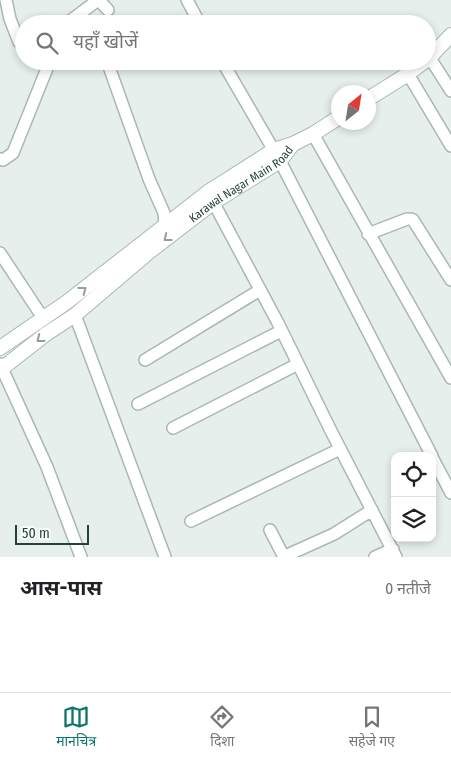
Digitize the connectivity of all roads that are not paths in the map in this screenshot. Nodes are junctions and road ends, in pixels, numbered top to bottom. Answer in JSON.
{"nodes":[{"id":1,"x":6,"y":0,"type":"edge"},
{"id":2,"x":98,"y":0,"type":"edge"},
{"id":3,"x":186,"y":0,"type":"edge"},
{"id":4,"x":108,"y":10,"type":"dead end"},
{"id":5,"x":78,"y":15,"type":"edge"},
{"id":6,"x":195,"y":15,"type":"edge"},
{"id":7,"x":5,"y":19,"type":"edge"},
{"id":8,"x":15,"y":35,"type":"edge"},
{"id":9,"x":451,"y":36,"type":"edge"},
{"id":10,"x":436,"y":51,"type":"edge"},
{"id":11,"x":46,"y":70,"type":"edge"},
{"id":12,"x":110,"y":70,"type":"edge"},
{"id":13,"x":227,"y":70,"type":"edge"},
{"id":14,"x":413,"y":70,"type":"edge"},
{"id":15,"x":435,"y":70,"type":"edge"},
{"id":16,"x":408,"y":74,"type":"junction"},
{"id":17,"x":451,"y":91,"type":"edge"},
{"id":18,"x":376,"y":94,"type":"edge"},
{"id":19,"x":331,"y":122,"type":"edge"},
{"id":20,"x":313,"y":134,"type":"junction"},
{"id":21,"x":451,"y":146,"type":"edge"},
{"id":22,"x":277,"y":156,"type":"junction"},
{"id":23,"x":0,"y":159,"type":"edge"},
{"id":24,"x":211,"y":197,"type":"junction"},
{"id":25,"x":165,"y":226,"type":"junction"},
{"id":26,"x":368,"y":234,"type":"junction"},
{"id":27,"x":0,"y":253,"type":"edge"},
{"id":28,"x":451,"y":280,"type":"edge"},
{"id":29,"x":260,"y":290,"type":"junction"},
{"id":30,"x":75,"y":315,"type":"junction"},
{"id":31,"x":43,"y":318,"type":"junction"},
{"id":32,"x":281,"y":330,"type":"junction"},
{"id":33,"x":0,"y":348,"type":"edge"},
{"id":34,"x":145,"y":360,"type":"dead end"},
{"id":35,"x":298,"y":364,"type":"junction"},
{"id":36,"x":1,"y":367,"type":"edge"},
{"id":37,"x":451,"y":378,"type":"edge"},
{"id":38,"x":138,"y":404,"type":"dead end"},
{"id":39,"x":173,"y":428,"type":"dead end"},
{"id":40,"x":340,"y":449,"type":"junction"},
{"id":41,"x":430,"y":452,"type":"edge"},
{"id":42,"x":436,"y":464,"type":"edge"},
{"id":43,"x":451,"y":493,"type":"edge"},
{"id":44,"x":372,"y":510,"type":"junction"},
{"id":45,"x":191,"y":520,"type":"dead end"},
{"id":46,"x":270,"y":530,"type":"dead end"},
{"id":47,"x":395,"y":553,"type":"edge"},
{"id":48,"x":81,"y":557,"type":"edge"},
{"id":49,"x":164,"y":557,"type":"edge"},
{"id":50,"x":284,"y":557,"type":"edge"},
{"id":51,"x":375,"y":557,"type":"edge"}],
"edges":[{"from":1,"to":7,"type":"street"},
{"from":2,"to":4,"type":"street"},
{"from":2,"to":5,"type":"street"},
{"from":3,"to":6,"type":"street"},
{"from":7,"to":8,"type":"street"},
{"from":9,"to":10,"type":"street"},
{"from":11,"to":23,"type":"street"},
{"from":12,"to":25,"type":"street"},
{"from":13,"to":22,"type":"street"},
{"from":14,"to":16,"type":"street"},
{"from":15,"to":17,"type":"street"},
{"from":16,"to":18,"type":"street"},
{"from":16,"to":21,"type":"street"},
{"from":19,"to":20,"type":"street","name":"Karawal Nagar Main Road"},
{"from":20,"to":22,"type":"street","name":"Karawal Nagar Main Road"},
{"from":20,"to":26,"type":"street"},
{"from":22,"to":24,"type":"street","name":"Karawal Nagar Main Road"},
{"from":22,"to":41,"type":"street"},
{"from":24,"to":25,"type":"street","name":"Karawal Nagar Main Road"},
{"from":24,"to":29,"type":"street"},
{"from":24,"to":30,"type":"street","name":"Karawal Nagar Main Road","one_way":true},
{"from":31,"to":25,"type":"street","name":"Karawal Nagar Main Road","one_way":true},
{"from":26,"to":28,"type":"street"},
{"from":26,"to":37,"type":"street"},
{"from":27,"to":31,"type":"street"},
{"from":29,"to":32,"type":"street"},
{"from":29,"to":34,"type":"street"},
{"from":30,"to":36,"type":"street","name":"Karawal Nagar Main Road","one_way":true},
{"from":30,"to":49,"type":"street"},
{"from":31,"to":33,"type":"street","name":"Karawal Nagar Main Road"},
{"from":32,"to":35,"type":"street"},
{"from":32,"to":38,"type":"street"},
{"from":35,"to":39,"type":"street"},
{"from":35,"to":40,"type":"street"},
{"from":36,"to":48,"type":"street"},
{"from":40,"to":44,"type":"street"},
{"from":40,"to":45,"type":"street"},
{"from":42,"to":43,"type":"street"},
{"from":44,"to":47,"type":"street"},
{"from":44,"to":50,"type":"street"},
{"from":46,"to":50,"type":"street"},
{"from":47,"to":51,"type":"street"}]}
